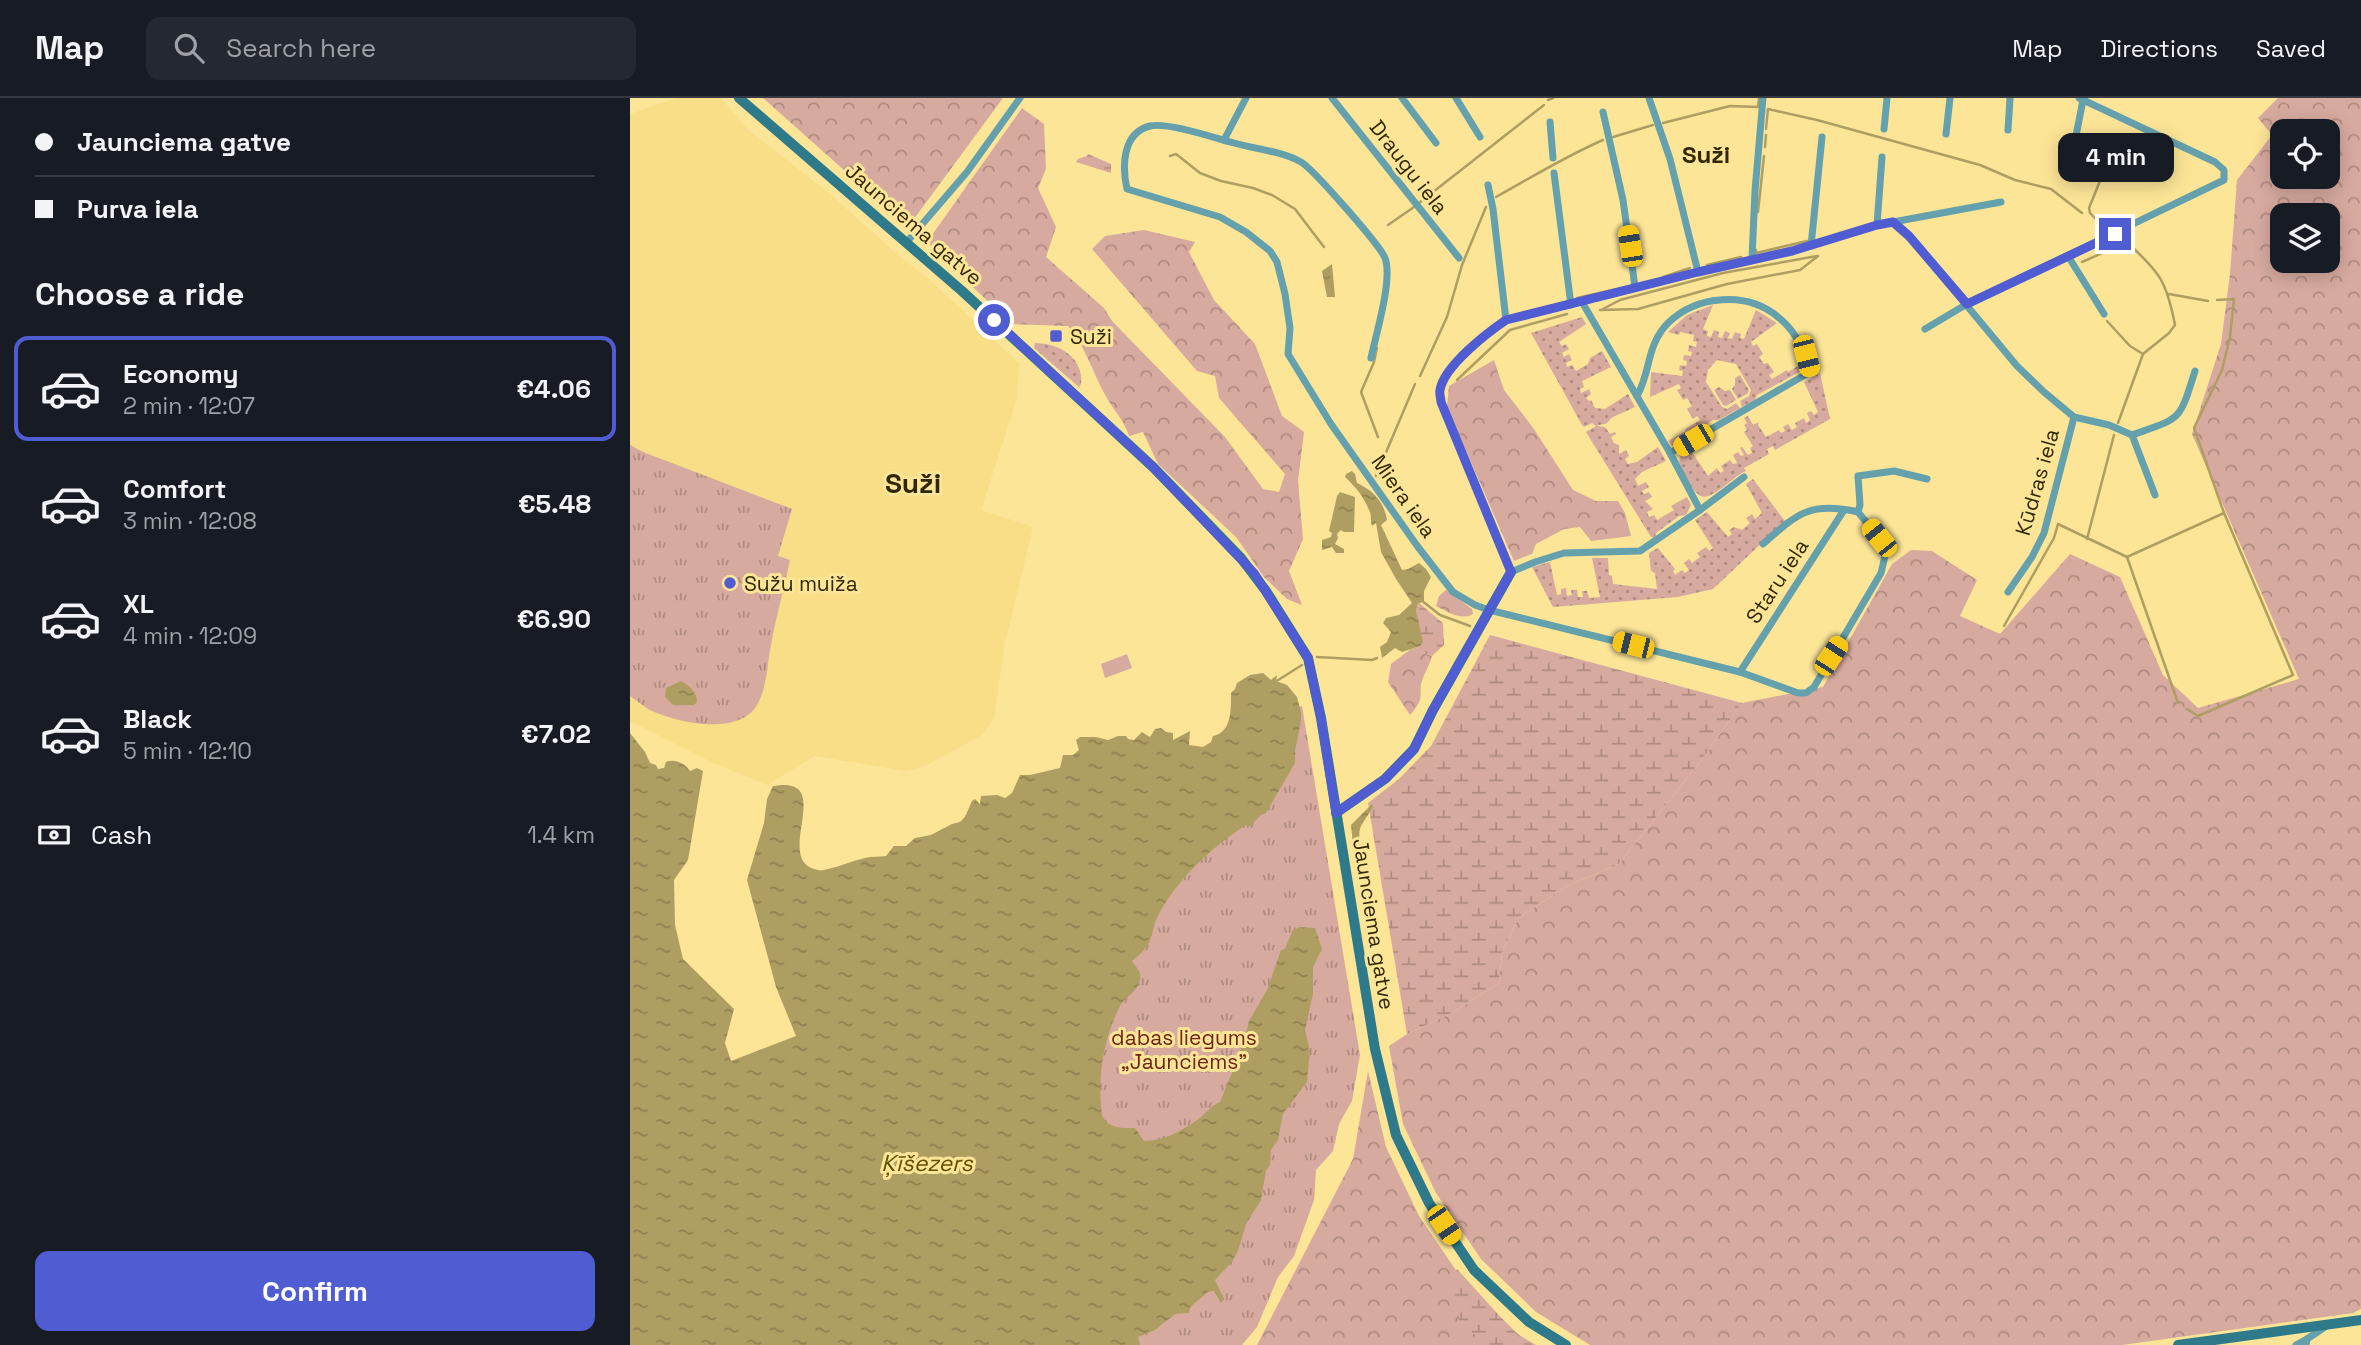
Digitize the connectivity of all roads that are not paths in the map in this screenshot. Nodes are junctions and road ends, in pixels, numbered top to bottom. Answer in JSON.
{"nodes":[{"id":1,"x":739,"y":98,"type":"edge"},
{"id":2,"x":1020,"y":98,"type":"edge"},
{"id":3,"x":1246,"y":98,"type":"edge"},
{"id":4,"x":1332,"y":98,"type":"edge"},
{"id":5,"x":1402,"y":98,"type":"edge"},
{"id":6,"x":1456,"y":98,"type":"edge"},
{"id":7,"x":1649,"y":98,"type":"edge"},
{"id":8,"x":1763,"y":98,"type":"edge"},
{"id":9,"x":1887,"y":98,"type":"edge"},
{"id":10,"x":1950,"y":98,"type":"edge"},
{"id":11,"x":2010,"y":98,"type":"edge"},
{"id":12,"x":2081,"y":99,"type":"edge"},
{"id":13,"x":1603,"y":112,"type":"dead end"},
{"id":14,"x":1550,"y":122,"type":"dead end"},
{"id":15,"x":1884,"y":129,"type":"dead end"},
{"id":16,"x":2008,"y":130,"type":"dead end"},
{"id":17,"x":1946,"y":134,"type":"dead end"},
{"id":18,"x":1480,"y":137,"type":"dead end"},
{"id":19,"x":1822,"y":137,"type":"dead end"},
{"id":20,"x":1224,"y":140,"type":"junction"},
{"id":21,"x":1436,"y":143,"type":"dead end"},
{"id":22,"x":2072,"y":156,"type":"dead end"},
{"id":23,"x":1882,"y":157,"type":"dead end"},
{"id":24,"x":1553,"y":158,"type":"dead end"},
{"id":25,"x":1554,"y":173,"type":"dead end"},
{"id":26,"x":1488,"y":186,"type":"dead end"},
{"id":27,"x":2001,"y":202,"type":"dead end"},
{"id":28,"x":1893,"y":222,"type":"junction"},
{"id":29,"x":1877,"y":225,"type":"junction"},
{"id":30,"x":906,"y":243,"type":"junction"},
{"id":31,"x":1811,"y":246,"type":"junction"},
{"id":32,"x":2068,"y":256,"type":"junction"},
{"id":33,"x":1459,"y":258,"type":"dead end"},
{"id":34,"x":1752,"y":259,"type":"junction"},
{"id":35,"x":1698,"y":272,"type":"junction"},
{"id":36,"x":1636,"y":287,"type":"junction"},
{"id":37,"x":1582,"y":302,"type":"junction"},
{"id":38,"x":1967,"y":304,"type":"junction"},
{"id":39,"x":1571,"y":305,"type":"junction"},
{"id":40,"x":2104,"y":314,"type":"dead end"},
{"id":41,"x":1506,"y":320,"type":"junction"},
{"id":42,"x":1925,"y":329,"type":"dead end"},
{"id":43,"x":1371,"y":358,"type":"dead end"},
{"id":44,"x":2195,"y":371,"type":"dead end"},
{"id":45,"x":1637,"y":397,"type":"junction"},
{"id":46,"x":2074,"y":417,"type":"junction"},
{"id":47,"x":2132,"y":435,"type":"junction"},
{"id":48,"x":1670,"y":453,"type":"junction"},
{"id":49,"x":1744,"y":477,"type":"dead end"},
{"id":50,"x":1927,"y":479,"type":"dead end"},
{"id":51,"x":2155,"y":495,"type":"dead end"},
{"id":52,"x":1700,"y":509,"type":"junction"},
{"id":53,"x":1844,"y":510,"type":"junction"},
{"id":54,"x":1857,"y":512,"type":"junction"},
{"id":55,"x":1763,"y":544,"type":"dead end"},
{"id":56,"x":1511,"y":572,"type":"junction"},
{"id":57,"x":2008,"y":592,"type":"dead end"},
{"id":58,"x":1489,"y":610,"type":"junction"},
{"id":59,"x":1741,"y":672,"type":"junction"},
{"id":60,"x":1336,"y":813,"type":"junction"},
{"id":61,"x":2361,"y":1320,"type":"edge"},
{"id":62,"x":2329,"y":1324,"type":"junction"},
{"id":63,"x":2223,"y":1339,"type":"junction"},
{"id":64,"x":2307,"y":1342,"type":"edge"},
{"id":65,"x":1566,"y":1345,"type":"edge"},
{"id":66,"x":2178,"y":1345,"type":"edge"},
{"id":67,"x":2234,"y":1345,"type":"edge"},
{"id":68,"x":2295,"y":1345,"type":"edge"}],
"edges":[{"from":1,"to":30,"type":"main road","name":"Jaunciema gatve"},
{"from":2,"to":30,"type":"street"},
{"from":3,"to":20,"type":"street"},
{"from":4,"to":33,"type":"street","name":"Draugu iela"},
{"from":5,"to":21,"type":"street"},
{"from":6,"to":18,"type":"street"},
{"from":7,"to":35,"type":"street"},
{"from":8,"to":34,"type":"street"},
{"from":9,"to":15,"type":"street"},
{"from":10,"to":17,"type":"street"},
{"from":11,"to":16,"type":"street"},
{"from":12,"to":22,"type":"street"},
{"from":12,"to":32,"type":"street"},
{"from":13,"to":36,"type":"street"},
{"from":14,"to":24,"type":"street"},
{"from":19,"to":31,"type":"street"},
{"from":20,"to":43,"type":"street"},
{"from":20,"to":58,"type":"street","name":"Miera iela"},
{"from":23,"to":29,"type":"street"},
{"from":25,"to":39,"type":"street"},
{"from":26,"to":41,"type":"street"},
{"from":27,"to":28,"type":"street"},
{"from":28,"to":29,"type":"street"},
{"from":28,"to":38,"type":"street"},
{"from":29,"to":31,"type":"street"},
{"from":30,"to":60,"type":"main road","name":"Jaunciema gatve"},
{"from":31,"to":34,"type":"street"},
{"from":32,"to":38,"type":"street"},
{"from":32,"to":40,"type":"street"},
{"from":34,"to":35,"type":"street"},
{"from":35,"to":36,"type":"street"},
{"from":36,"to":37,"type":"street"},
{"from":37,"to":39,"type":"street"},
{"from":37,"to":45,"type":"street"},
{"from":38,"to":42,"type":"street"},
{"from":38,"to":46,"type":"street"},
{"from":39,"to":41,"type":"street"},
{"from":41,"to":56,"type":"street"},
{"from":44,"to":47,"type":"street"},
{"from":45,"to":48,"type":"street"},
{"from":45,"to":48,"type":"street"},
{"from":46,"to":47,"type":"street"},
{"from":46,"to":57,"type":"street","name":"Kūdras iela"},
{"from":47,"to":51,"type":"street"},
{"from":48,"to":52,"type":"street"},
{"from":49,"to":52,"type":"street"},
{"from":50,"to":54,"type":"street"},
{"from":52,"to":56,"type":"street"},
{"from":53,"to":54,"type":"street"},
{"from":53,"to":55,"type":"street"},
{"from":53,"to":59,"type":"street","name":"Staru iela"},
{"from":54,"to":59,"type":"street","name":"Miera iela"},
{"from":56,"to":58,"type":"main road"},
{"from":58,"to":59,"type":"street","name":"Miera iela"},
{"from":58,"to":60,"type":"main road"},
{"from":60,"to":65,"type":"main road","name":"Jaunciema gatve"},
{"from":61,"to":62,"type":"main road"},
{"from":62,"to":63,"type":"main road"},
{"from":62,"to":64,"type":"street"},
{"from":63,"to":66,"type":"main road"},
{"from":63,"to":67,"type":"street"},
{"from":64,"to":68,"type":"street"}]}
